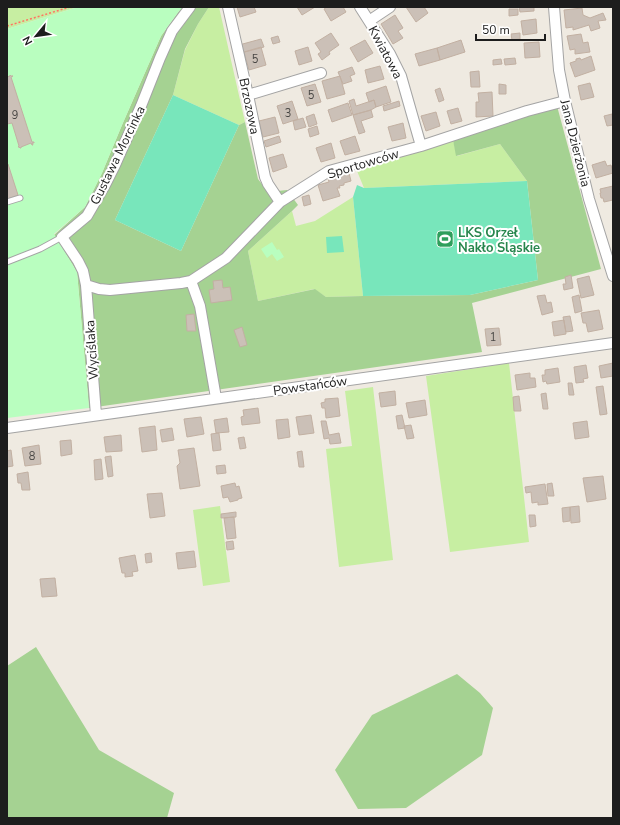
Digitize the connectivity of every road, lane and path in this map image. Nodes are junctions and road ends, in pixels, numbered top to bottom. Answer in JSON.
{"nodes":[{"id":1,"x":70,"y":7,"type":"edge"},
{"id":2,"x":190,"y":7,"type":"edge"},
{"id":3,"x":228,"y":7,"type":"edge"},
{"id":4,"x":360,"y":7,"type":"edge"},
{"id":5,"x":390,"y":7,"type":"edge"},
{"id":6,"x":554,"y":7,"type":"edge"},
{"id":7,"x":369,"y":21,"type":"junction"},
{"id":8,"x":7,"y":26,"type":"edge"},
{"id":9,"x":322,"y":73,"type":"dead end"},
{"id":10,"x":248,"y":95,"type":"junction"},
{"id":11,"x":565,"y":101,"type":"junction"},
{"id":12,"x":421,"y":146,"type":"junction"},
{"id":13,"x":20,"y":198,"type":"dead end"},
{"id":14,"x":7,"y":202,"type":"edge"},
{"id":15,"x":280,"y":202,"type":"junction"},
{"id":16,"x":62,"y":237,"type":"junction"},
{"id":17,"x":7,"y":262,"type":"edge"},
{"id":18,"x":613,"y":276,"type":"edge"},
{"id":19,"x":191,"y":281,"type":"junction"},
{"id":20,"x":86,"y":285,"type":"junction"},
{"id":21,"x":613,"y":343,"type":"edge"},
{"id":22,"x":216,"y":398,"type":"junction"},
{"id":23,"x":96,"y":415,"type":"junction"},
{"id":24,"x":7,"y":428,"type":"edge"}],
"edges":[{"from":1,"to":8,"type":"path"},
{"from":2,"to":16,"type":"street","name":"Gustawa Morcinka"},
{"from":3,"to":10,"type":"street","name":"Brzozowa"},
{"from":4,"to":7,"type":"street","name":"Kwiatowa"},
{"from":5,"to":7,"type":"street"},
{"from":6,"to":11,"type":"street","name":"Jana Dzierżonia"},
{"from":7,"to":12,"type":"street","name":"Kwiatowa"},
{"from":9,"to":10,"type":"street"},
{"from":10,"to":15,"type":"street","name":"Brzozowa"},
{"from":11,"to":12,"type":"street","name":"Sportowców"},
{"from":11,"to":18,"type":"street","name":"Jana Dzierżonia"},
{"from":12,"to":15,"type":"street","name":"Sportowców"},
{"from":13,"to":14,"type":"lane"},
{"from":15,"to":19,"type":"street","name":"Sportowców"},
{"from":16,"to":17,"type":"lane"},
{"from":16,"to":20,"type":"street"},
{"from":19,"to":20,"type":"street"},
{"from":19,"to":22,"type":"street"},
{"from":20,"to":23,"type":"street","name":"Wyciślaka"},
{"from":21,"to":22,"type":"street","name":"Powstańców"},
{"from":22,"to":23,"type":"street","name":"Powstańców"},
{"from":23,"to":24,"type":"street","name":"Powstańców"}]}
